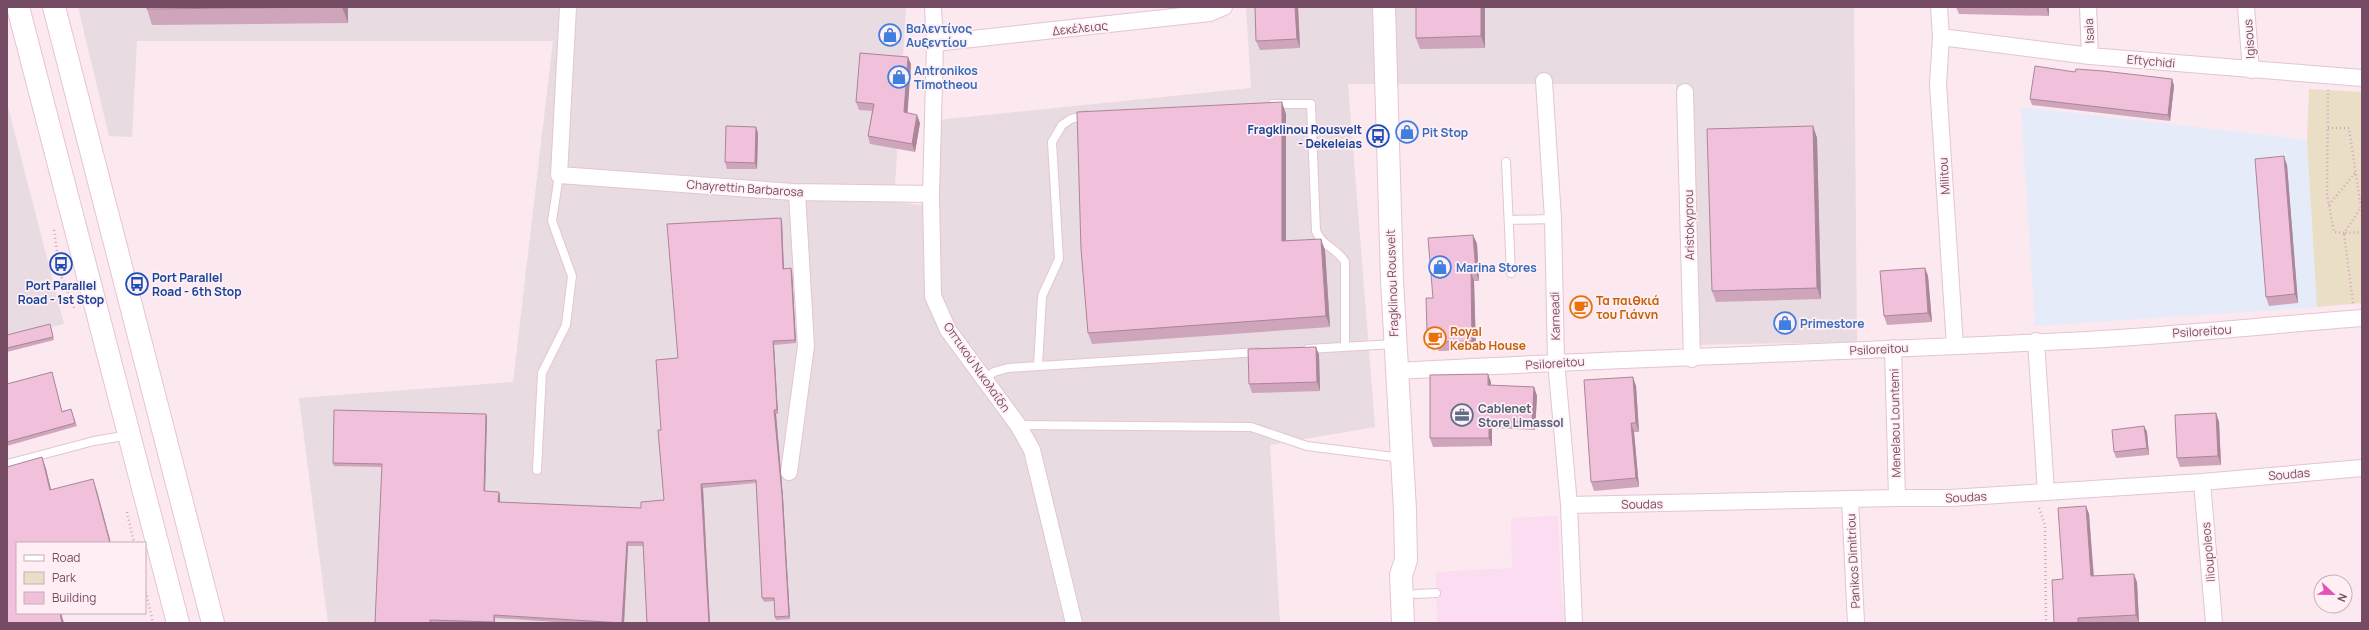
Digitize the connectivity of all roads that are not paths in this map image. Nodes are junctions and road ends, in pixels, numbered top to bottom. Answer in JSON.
{"nodes":[{"id":1,"x":18,"y":7,"type":"edge"},
{"id":2,"x":54,"y":7,"type":"edge"},
{"id":3,"x":568,"y":7,"type":"edge"},
{"id":4,"x":933,"y":7,"type":"edge"},
{"id":5,"x":1224,"y":7,"type":"edge"},
{"id":6,"x":1384,"y":7,"type":"edge"},
{"id":7,"x":1938,"y":7,"type":"edge"},
{"id":8,"x":2088,"y":7,"type":"edge"},
{"id":9,"x":2246,"y":7,"type":"edge"},
{"id":10,"x":1940,"y":37,"type":"junction"},
{"id":11,"x":935,"y":43,"type":"junction"},
{"id":12,"x":2090,"y":56,"type":"junction"},
{"id":13,"x":2251,"y":70,"type":"junction"},
{"id":14,"x":2362,"y":78,"type":"edge"},
{"id":15,"x":1544,"y":81,"type":"dead end"},
{"id":16,"x":1685,"y":92,"type":"dead end"},
{"id":17,"x":1273,"y":104,"type":"edge"},
{"id":18,"x":1086,"y":115,"type":"edge"},
{"id":19,"x":1506,"y":162,"type":"dead end"},
{"id":20,"x":559,"y":175,"type":"junction"},
{"id":21,"x":798,"y":193,"type":"junction"},
{"id":22,"x":931,"y":194,"type":"junction"},
{"id":23,"x":1553,"y":219,"type":"junction"},
{"id":24,"x":1508,"y":220,"type":"junction"},
{"id":25,"x":1511,"y":273,"type":"dead end"},
{"id":26,"x":2358,"y":319,"type":"edge"},
{"id":27,"x":2036,"y":341,"type":"junction"},
{"id":28,"x":1395,"y":344,"type":"junction"},
{"id":29,"x":1955,"y":346,"type":"junction"},
{"id":30,"x":1344,"y":347,"type":"junction"},
{"id":31,"x":1893,"y":348,"type":"junction"},
{"id":32,"x":1297,"y":350,"type":"edge"},
{"id":33,"x":1266,"y":352,"type":"edge"},
{"id":34,"x":1692,"y":359,"type":"junction"},
{"id":35,"x":1556,"y":361,"type":"junction"},
{"id":36,"x":1038,"y":366,"type":"junction"},
{"id":37,"x":1396,"y":371,"type":"junction"},
{"id":38,"x":984,"y":378,"type":"junction"},
{"id":39,"x":1018,"y":425,"type":"junction"},
{"id":40,"x":130,"y":435,"type":"junction"},
{"id":41,"x":1402,"y":458,"type":"junction"},
{"id":42,"x":7,"y":464,"type":"edge"},
{"id":43,"x":2362,"y":468,"type":"edge"},
{"id":44,"x":537,"y":470,"type":"dead end"},
{"id":45,"x":789,"y":472,"type":"dead end"},
{"id":46,"x":2202,"y":482,"type":"junction"},
{"id":47,"x":2039,"y":493,"type":"junction"},
{"id":48,"x":1897,"y":498,"type":"junction"},
{"id":49,"x":1850,"y":499,"type":"junction"},
{"id":50,"x":1569,"y":505,"type":"junction"},
{"id":51,"x":1406,"y":560,"type":"junction"},
{"id":52,"x":178,"y":623,"type":"edge"},
{"id":53,"x":213,"y":623,"type":"edge"},
{"id":54,"x":1074,"y":623,"type":"edge"},
{"id":55,"x":1403,"y":623,"type":"edge"},
{"id":56,"x":1417,"y":623,"type":"edge"},
{"id":57,"x":1574,"y":623,"type":"edge"},
{"id":58,"x":1856,"y":623,"type":"edge"},
{"id":59,"x":2214,"y":623,"type":"edge"}],
"edges":[{"from":1,"to":40,"type":"main road"},
{"from":2,"to":53,"type":"main road"},
{"from":3,"to":20,"type":"street"},
{"from":4,"to":11,"type":"street","name":"Οπτικού Νικολαΐδη"},
{"from":5,"to":11,"type":"street","name":"Δεκέλειας"},
{"from":6,"to":28,"type":"main road","name":"Fragklinou Rousvelt"},
{"from":7,"to":10,"type":"street","name":"Militou"},
{"from":8,"to":12,"type":"street","name":"Isaia"},
{"from":9,"to":13,"type":"street","name":"Igisous"},
{"from":10,"to":12,"type":"street","name":"Eftychidi"},
{"from":10,"to":29,"type":"street","name":"Militou"},
{"from":11,"to":22,"type":"street","name":"Οπτικού Νικολαΐδη"},
{"from":12,"to":13,"type":"street","name":"Eftychidi"},
{"from":13,"to":14,"type":"street","name":"Eftychidi"},
{"from":15,"to":23,"type":"street","name":"Karneadi"},
{"from":16,"to":34,"type":"street","name":"Aristokyprou"},
{"from":17,"to":30,"type":"lane"},
{"from":18,"to":36,"type":"lane"},
{"from":19,"to":24,"type":"lane"},
{"from":20,"to":21,"type":"street","name":"Chayrettin Barbarosa"},
{"from":20,"to":44,"type":"lane"},
{"from":21,"to":22,"type":"street","name":"Chayrettin Barbarosa"},
{"from":21,"to":45,"type":"street"},
{"from":22,"to":38,"type":"street","name":"Οπτικού Νικολαΐδη"},
{"from":23,"to":24,"type":"lane"},
{"from":23,"to":35,"type":"street","name":"Karneadi"},
{"from":24,"to":25,"type":"lane"},
{"from":26,"to":27,"type":"street","name":"Psiloreitou"},
{"from":27,"to":29,"type":"street","name":"Psiloreitou"},
{"from":27,"to":47,"type":"street"},
{"from":28,"to":30,"type":"lane"},
{"from":28,"to":37,"type":"main road","name":"Fragklinou Rousvelt"},
{"from":29,"to":31,"type":"street","name":"Psiloreitou"},
{"from":30,"to":32,"type":"lane"},
{"from":31,"to":34,"type":"street","name":"Psiloreitou"},
{"from":31,"to":48,"type":"street","name":"Menelaou Lountemi"},
{"from":33,"to":36,"type":"lane"},
{"from":34,"to":35,"type":"street","name":"Psiloreitou"},
{"from":35,"to":37,"type":"street","name":"Psiloreitou"},
{"from":35,"to":50,"type":"street","name":"Karneadi"},
{"from":36,"to":38,"type":"lane"},
{"from":37,"to":41,"type":"main road","name":"Fragklinou Rousvelt"},
{"from":38,"to":39,"type":"street","name":"Οπτικού Νικολαΐδη"},
{"from":39,"to":41,"type":"lane"},
{"from":39,"to":54,"type":"street","name":"Οπτικού Νικολαΐδη"},
{"from":40,"to":42,"type":"lane"},
{"from":40,"to":52,"type":"main road"},
{"from":41,"to":51,"type":"main road","name":"Fragklinou Rousvelt"},
{"from":43,"to":46,"type":"street","name":"Soudas"},
{"from":46,"to":47,"type":"street","name":"Soudas"},
{"from":46,"to":59,"type":"street","name":"Ilioupoleos"},
{"from":47,"to":48,"type":"street","name":"Soudas"},
{"from":48,"to":49,"type":"street","name":"Soudas"},
{"from":49,"to":50,"type":"street","name":"Soudas"},
{"from":49,"to":58,"type":"street","name":"Panikos Dimitriou"},
{"from":50,"to":57,"type":"street","name":"Karneadi"},
{"from":51,"to":55,"type":"main road","name":"Fragklinou Rousvelt"},
{"from":51,"to":56,"type":"main road","name":"Fragklinou Rousvelt"}]}
